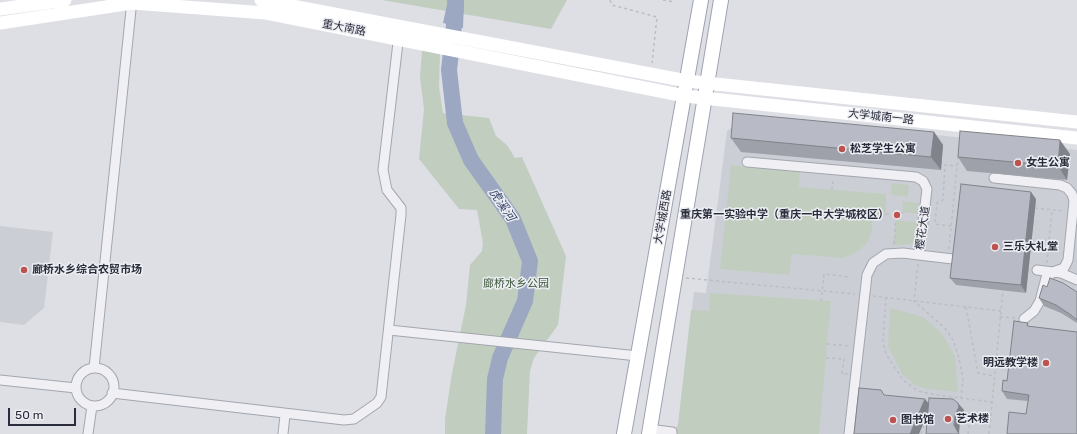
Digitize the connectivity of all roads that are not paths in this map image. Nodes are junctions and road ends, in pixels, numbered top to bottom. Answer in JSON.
{"nodes":[{"id":1,"x":65,"y":0,"type":"edge"},
{"id":2,"x":261,"y":0,"type":"edge"},
{"id":3,"x":701,"y":0,"type":"edge"},
{"id":4,"x":721,"y":0,"type":"edge"},
{"id":5,"x":132,"y":1,"type":"edge"},
{"id":6,"x":0,"y":9,"type":"edge"},
{"id":7,"x":0,"y":23,"type":"edge"},
{"id":8,"x":399,"y":32,"type":"junction"},
{"id":9,"x":428,"y":38,"type":"junction"},
{"id":10,"x":687,"y":81,"type":"junction"},
{"id":11,"x":708,"y":84,"type":"junction"},
{"id":12,"x":686,"y":96,"type":"junction"},
{"id":13,"x":706,"y":98,"type":"junction"},
{"id":14,"x":1077,"y":122,"type":"edge"},
{"id":15,"x":1077,"y":138,"type":"edge"},
{"id":16,"x":746,"y":162,"type":"dead end"},
{"id":17,"x":994,"y":178,"type":"dead end"},
{"id":18,"x":1075,"y":201,"type":"edge"},
{"id":19,"x":919,"y":255,"type":"junction"},
{"id":20,"x":950,"y":259,"type":"road end"},
{"id":21,"x":1045,"y":271,"type":"junction"},
{"id":22,"x":1077,"y":280,"type":"edge"},
{"id":23,"x":1024,"y":319,"type":"road end"},
{"id":24,"x":389,"y":330,"type":"junction"},
{"id":25,"x":638,"y":356,"type":"junction"},
{"id":26,"x":94,"y":368,"type":"junction"},
{"id":27,"x":0,"y":380,"type":"edge"},
{"id":28,"x":76,"y":388,"type":"junction"},
{"id":29,"x":112,"y":394,"type":"junction"},
{"id":30,"x":92,"y":406,"type":"junction"},
{"id":31,"x":285,"y":415,"type":"junction"},
{"id":32,"x":649,"y":432,"type":"edge"},
{"id":33,"x":88,"y":434,"type":"edge"},
{"id":34,"x":283,"y":434,"type":"edge"},
{"id":35,"x":624,"y":434,"type":"edge"},
{"id":36,"x":672,"y":434,"type":"edge"},
{"id":37,"x":849,"y":434,"type":"edge"}],
"edges":[{"from":1,"to":6,"type":"main road"},
{"from":2,"to":8,"type":"main road","name":"重大南路"},
{"from":3,"to":10,"type":"main road","name":"大学城西路"},
{"from":4,"to":11,"type":"main road","name":"大学城西路"},
{"from":5,"to":7,"type":"main road","name":"重大南路"},
{"from":5,"to":8,"type":"main road","name":"重大南路"},
{"from":5,"to":26,"type":"street"},
{"from":8,"to":9,"type":"main road","name":"重大南路"},
{"from":8,"to":24,"type":"street"},
{"from":9,"to":10,"type":"main road","name":"重大南路"},
{"from":9,"to":12,"type":"main road","name":"重大南路"},
{"from":10,"to":11,"type":"main road","name":"大学城南一路"},
{"from":10,"to":12,"type":"main road","name":"大学城西路"},
{"from":11,"to":13,"type":"main road","name":"大学城西路"},
{"from":11,"to":14,"type":"main road","name":"大学城南一路"},
{"from":12,"to":13,"type":"main road","name":"大学城南一路"},
{"from":12,"to":25,"type":"main road","name":"大学城西路"},
{"from":13,"to":15,"type":"main road","name":"大学城南一路"},
{"from":13,"to":32,"type":"main road","name":"大学城西路"},
{"from":16,"to":19,"type":"street","name":"樱花大道"},
{"from":17,"to":18,"type":"street"},
{"from":18,"to":21,"type":"street"},
{"from":19,"to":20,"type":"street"},
{"from":19,"to":37,"type":"street","name":"樱花大道"},
{"from":21,"to":22,"type":"street"},
{"from":21,"to":23,"type":"street"},
{"from":24,"to":25,"type":"street"},
{"from":24,"to":31,"type":"street"},
{"from":25,"to":35,"type":"main road","name":"大学城西路"},
{"from":26,"to":28,"type":"street"},
{"from":26,"to":29,"type":"street"},
{"from":27,"to":28,"type":"street"},
{"from":28,"to":30,"type":"street"},
{"from":29,"to":30,"type":"street"},
{"from":29,"to":31,"type":"street"},
{"from":30,"to":33,"type":"street"},
{"from":31,"to":34,"type":"street"},
{"from":32,"to":36,"type":"street"}]}
